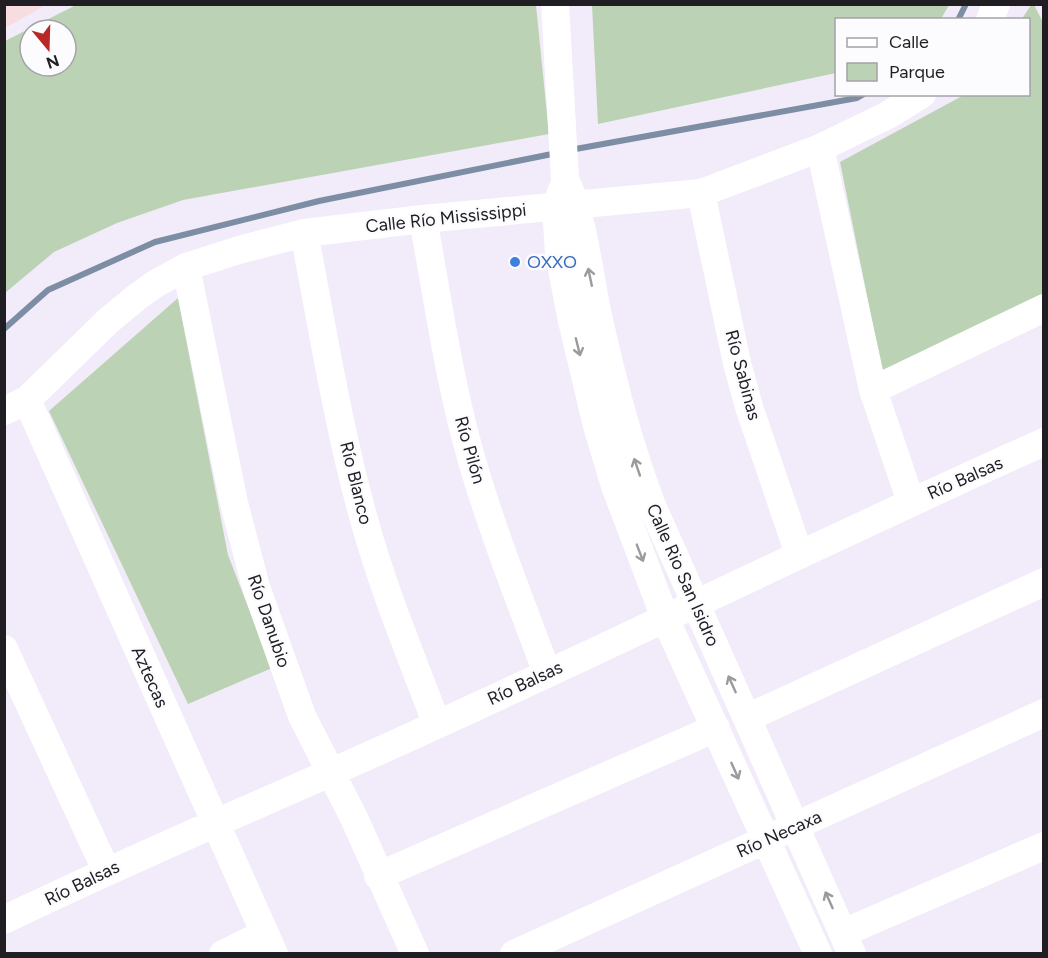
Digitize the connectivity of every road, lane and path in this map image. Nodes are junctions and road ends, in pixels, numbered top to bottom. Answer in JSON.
{"nodes":[{"id":1,"x":555,"y":4,"type":"edge"},
{"id":2,"x":919,"y":96,"type":"edge"},
{"id":3,"x":820,"y":148,"type":"junction"},
{"id":4,"x":566,"y":188,"type":"junction"},
{"id":5,"x":701,"y":193,"type":"junction"},
{"id":6,"x":423,"y":219,"type":"junction"},
{"id":7,"x":304,"y":233,"type":"junction"},
{"id":8,"x":186,"y":267,"type":"junction"},
{"id":9,"x":1044,"y":308,"type":"edge"},
{"id":10,"x":873,"y":390,"type":"junction"},
{"id":11,"x":16,"y":405,"type":"edge"},
{"id":12,"x":1044,"y":442,"type":"edge"},
{"id":13,"x":911,"y":502,"type":"junction"},
{"id":14,"x":800,"y":554,"type":"junction"},
{"id":15,"x":1044,"y":582,"type":"edge"},
{"id":16,"x":697,"y":604,"type":"junction"},
{"id":17,"x":665,"y":618,"type":"junction"},
{"id":18,"x":4,"y":649,"type":"edge"},
{"id":19,"x":547,"y":673,"type":"junction"},
{"id":20,"x":1044,"y":713,"type":"edge"},
{"id":21,"x":747,"y":718,"type":"junction"},
{"id":22,"x":437,"y":725,"type":"junction"},
{"id":23,"x":716,"y":729,"type":"junction"},
{"id":24,"x":330,"y":774,"type":"junction"},
{"id":25,"x":215,"y":822,"type":"junction"},
{"id":26,"x":795,"y":827,"type":"junction"},
{"id":27,"x":766,"y":840,"type":"junction"},
{"id":28,"x":1044,"y":846,"type":"edge"},
{"id":29,"x":106,"y":870,"type":"junction"},
{"id":30,"x":378,"y":876,"type":"junction"},
{"id":31,"x":4,"y":920,"type":"edge"},
{"id":32,"x":848,"y":943,"type":"edge"},
{"id":33,"x":269,"y":944,"type":"edge"},
{"id":34,"x":813,"y":952,"type":"edge"},
{"id":35,"x":223,"y":954,"type":"edge"},
{"id":36,"x":415,"y":954,"type":"edge"},
{"id":37,"x":514,"y":954,"type":"edge"}],
"edges":[{"from":1,"to":4,"type":"street","name":"Calle Rio San Isidro"},
{"from":2,"to":3,"type":"street","name":"Calle Río Mississippi"},
{"from":3,"to":5,"type":"street","name":"Calle Río Mississippi"},
{"from":3,"to":10,"type":"street"},
{"from":4,"to":5,"type":"street","name":"Calle Río Mississippi"},
{"from":4,"to":6,"type":"street","name":"Calle Río Mississippi"},
{"from":16,"to":4,"type":"street","name":"Calle Rio San Isidro","one_way":true},
{"from":4,"to":17,"type":"street","name":"Calle Rio San Isidro","one_way":true},
{"from":5,"to":14,"type":"street","name":"Río Sabinas"},
{"from":6,"to":7,"type":"street","name":"Calle Río Mississippi"},
{"from":6,"to":19,"type":"street","name":"Río Pilón"},
{"from":7,"to":8,"type":"street","name":"Calle Río Mississippi"},
{"from":7,"to":22,"type":"street","name":"Río Blanco"},
{"from":8,"to":11,"type":"street","name":"Calle Río Mississippi"},
{"from":8,"to":24,"type":"street","name":"Río Danubio"},
{"from":9,"to":10,"type":"street"},
{"from":10,"to":13,"type":"street"},
{"from":11,"to":25,"type":"street","name":"Aztecas"},
{"from":12,"to":13,"type":"street","name":"Río Balsas"},
{"from":13,"to":14,"type":"street","name":"Río Balsas"},
{"from":14,"to":16,"type":"street","name":"Río Balsas"},
{"from":15,"to":21,"type":"street"},
{"from":16,"to":17,"type":"street","name":"Río Balsas"},
{"from":21,"to":16,"type":"street","name":"Calle Rio San Isidro","one_way":true},
{"from":17,"to":19,"type":"street","name":"Río Balsas"},
{"from":17,"to":23,"type":"street","name":"Calle Rio San Isidro"},
{"from":18,"to":29,"type":"street"},
{"from":19,"to":22,"type":"street","name":"Río Balsas"},
{"from":20,"to":26,"type":"street","name":"Río Necaxa"},
{"from":21,"to":26,"type":"street","name":"Calle Rio San Isidro"},
{"from":22,"to":24,"type":"street","name":"Río Balsas"},
{"from":23,"to":27,"type":"street","name":"Calle Rio San Isidro","one_way":true},
{"from":23,"to":30,"type":"street"},
{"from":24,"to":25,"type":"street","name":"Río Balsas"},
{"from":24,"to":30,"type":"street","name":"Río Danubio"},
{"from":25,"to":29,"type":"street","name":"Río Balsas"},
{"from":25,"to":33,"type":"street","name":"Aztecas"},
{"from":26,"to":27,"type":"street","name":"Río Necaxa"},
{"from":32,"to":26,"type":"street","name":"Calle Rio San Isidro","one_way":true},
{"from":27,"to":34,"type":"street","name":"Calle Rio San Isidro"},
{"from":27,"to":37,"type":"street","name":"Río Necaxa"},
{"from":28,"to":32,"type":"street"},
{"from":29,"to":31,"type":"street","name":"Río Balsas"},
{"from":30,"to":36,"type":"street","name":"Río Danubio"},
{"from":33,"to":35,"type":"street"}]}
